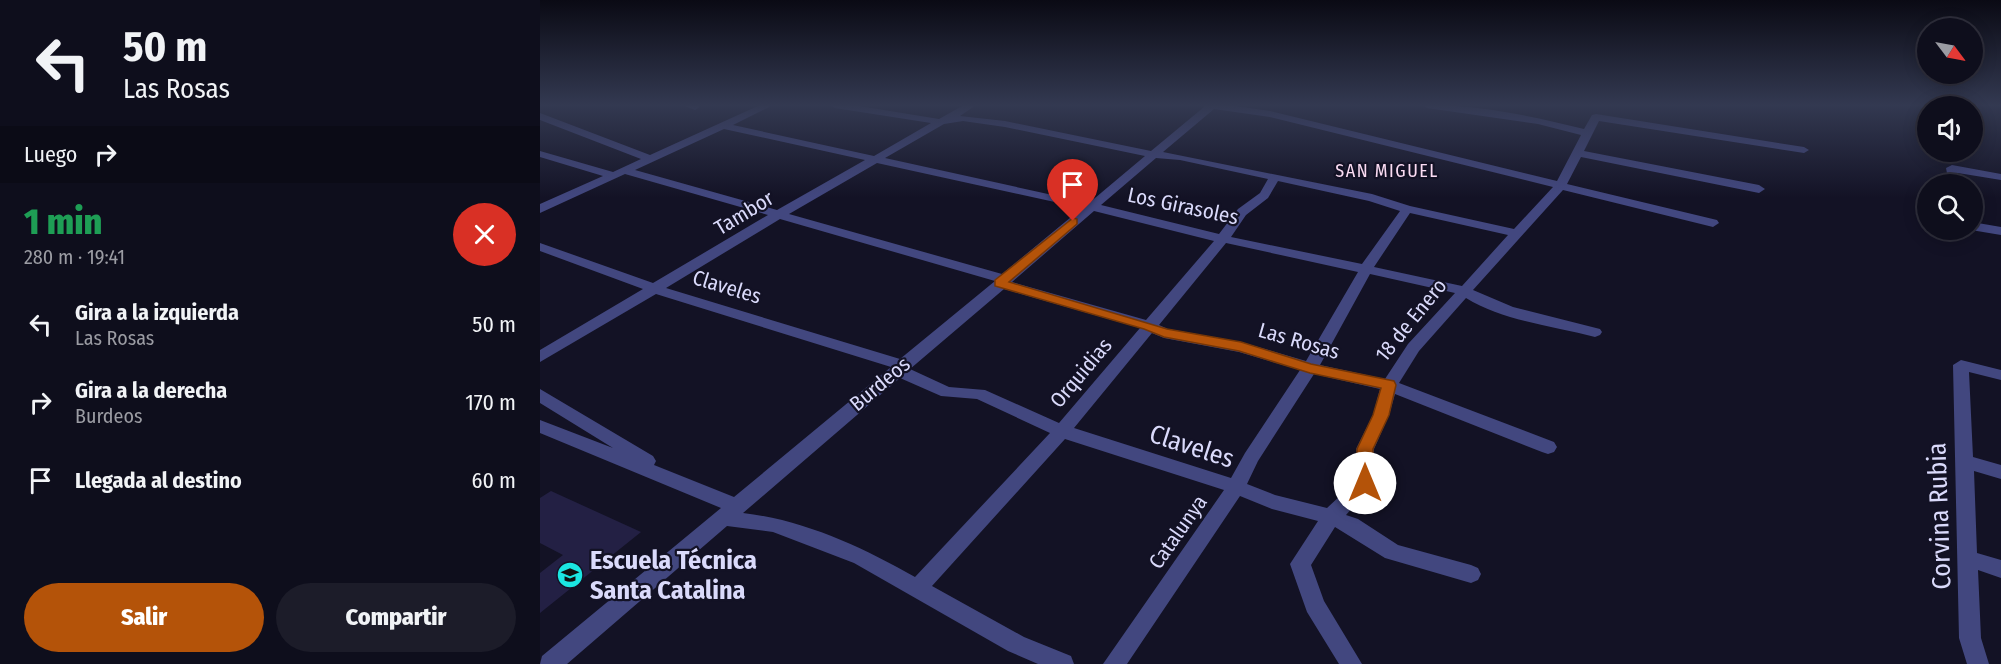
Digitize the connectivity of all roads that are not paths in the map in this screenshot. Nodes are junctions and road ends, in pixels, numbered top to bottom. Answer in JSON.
{"nodes":[{"id":1,"x":592,"y":136,"type":"edge"},
{"id":2,"x":702,"y":136,"type":"edge"},
{"id":3,"x":767,"y":136,"type":"edge"},
{"id":4,"x":917,"y":136,"type":"edge"},
{"id":5,"x":1061,"y":136,"type":"edge"},
{"id":6,"x":1173,"y":136,"type":"edge"},
{"id":7,"x":1359,"y":136,"type":"edge"},
{"id":8,"x":1585,"y":136,"type":"edge"},
{"id":9,"x":1716,"y":136,"type":"edge"},
{"id":10,"x":1804,"y":150,"type":"dead end"},
{"id":11,"x":1576,"y":153,"type":"junction"},
{"id":12,"x":540,"y":154,"type":"edge"},
{"id":13,"x":1152,"y":154,"type":"junction"},
{"id":14,"x":651,"y":159,"type":"junction"},
{"id":15,"x":875,"y":161,"type":"junction"},
{"id":16,"x":620,"y":173,"type":"junction"},
{"id":17,"x":1953,"y":174,"type":"edge"},
{"id":18,"x":2001,"y":177,"type":"edge"},
{"id":19,"x":1274,"y":179,"type":"junction"},
{"id":20,"x":1560,"y":186,"type":"junction"},
{"id":21,"x":1759,"y":189,"type":"dead end"},
{"id":22,"x":1090,"y":207,"type":"junction"},
{"id":23,"x":540,"y":209,"type":"edge"},
{"id":24,"x":1407,"y":209,"type":"junction"},
{"id":25,"x":779,"y":214,"type":"junction"},
{"id":26,"x":1713,"y":223,"type":"dead end"},
{"id":27,"x":1983,"y":228,"type":"edge"},
{"id":28,"x":2001,"y":231,"type":"edge"},
{"id":29,"x":1517,"y":233,"type":"junction"},
{"id":30,"x":1224,"y":237,"type":"junction"},
{"id":31,"x":540,"y":247,"type":"edge"},
{"id":32,"x":1366,"y":269,"type":"junction"},
{"id":33,"x":1002,"y":281,"type":"junction"},
{"id":34,"x":656,"y":289,"type":"junction"},
{"id":35,"x":1463,"y":290,"type":"junction"},
{"id":36,"x":1149,"y":326,"type":"junction"},
{"id":37,"x":1595,"y":332,"type":"dead end"},
{"id":38,"x":540,"y":357,"type":"edge"},
{"id":39,"x":900,"y":368,"type":"junction"},
{"id":40,"x":1310,"y":368,"type":"junction"},
{"id":41,"x":2001,"y":375,"type":"edge"},
{"id":42,"x":1389,"y":385,"type":"junction"},
{"id":43,"x":540,"y":395,"type":"edge"},
{"id":44,"x":540,"y":426,"type":"edge"},
{"id":45,"x":1062,"y":431,"type":"junction"},
{"id":46,"x":1548,"y":447,"type":"dead end"},
{"id":47,"x":1965,"y":462,"type":"junction"},
{"id":48,"x":2001,"y":472,"type":"edge"},
{"id":49,"x":1236,"y":487,"type":"junction"},
{"id":50,"x":695,"y":489,"type":"junction"},
{"id":51,"x":730,"y":512,"type":"junction"},
{"id":52,"x":1331,"y":517,"type":"junction"},
{"id":53,"x":1967,"y":558,"type":"junction"},
{"id":54,"x":2001,"y":569,"type":"edge"},
{"id":55,"x":1472,"y":574,"type":"dead end"},
{"id":56,"x":916,"y":590,"type":"junction"},
{"id":57,"x":549,"y":664,"type":"edge"},
{"id":58,"x":1063,"y":664,"type":"edge"},
{"id":59,"x":1114,"y":664,"type":"edge"},
{"id":60,"x":1352,"y":664,"type":"edge"},
{"id":61,"x":1978,"y":664,"type":"edge"}],
"edges":[{"from":1,"to":14,"type":"street"},
{"from":2,"to":14,"type":"street"},
{"from":3,"to":15,"type":"street","name":"Los Girasoles"},
{"from":4,"to":15,"type":"street","name":"Tambor"},
{"from":5,"to":13,"type":"street"},
{"from":6,"to":13,"type":"street","name":"Burdeos"},
{"from":7,"to":20,"type":"street"},
{"from":8,"to":11,"type":"street","name":"18 de Enero"},
{"from":9,"to":10,"type":"street","name":"18 de Enero"},
{"from":11,"to":20,"type":"street","name":"18 de Enero"},
{"from":11,"to":21,"type":"street"},
{"from":12,"to":16,"type":"street","name":"Las Rosas"},
{"from":13,"to":19,"type":"street"},
{"from":13,"to":22,"type":"street","name":"Burdeos"},
{"from":14,"to":16,"type":"street"},
{"from":15,"to":22,"type":"street","name":"Los Girasoles"},
{"from":15,"to":25,"type":"street","name":"Tambor"},
{"from":16,"to":23,"type":"street"},
{"from":16,"to":25,"type":"street","name":"Las Rosas"},
{"from":17,"to":18,"type":"street"},
{"from":19,"to":24,"type":"street"},
{"from":19,"to":30,"type":"street","name":"Orquidias"},
{"from":20,"to":26,"type":"street"},
{"from":20,"to":29,"type":"street","name":"18 de Enero"},
{"from":22,"to":30,"type":"street","name":"Los Girasoles"},
{"from":22,"to":33,"type":"street","name":"Burdeos"},
{"from":24,"to":29,"type":"street"},
{"from":24,"to":32,"type":"street","name":"Catalunya"},
{"from":25,"to":33,"type":"street","name":"Las Rosas"},
{"from":25,"to":34,"type":"street","name":"Tambor"},
{"from":27,"to":28,"type":"street"},
{"from":29,"to":35,"type":"street","name":"18 de Enero"},
{"from":30,"to":32,"type":"street","name":"Los Girasoles"},
{"from":30,"to":36,"type":"street","name":"Orquidias"},
{"from":31,"to":34,"type":"street","name":"Claveles"},
{"from":32,"to":35,"type":"street","name":"Los Girasoles"},
{"from":32,"to":40,"type":"street","name":"Catalunya"},
{"from":33,"to":36,"type":"street","name":"Las Rosas"},
{"from":33,"to":39,"type":"street","name":"Burdeos"},
{"from":34,"to":38,"type":"street","name":"Tambor"},
{"from":34,"to":39,"type":"street","name":"Claveles"},
{"from":35,"to":37,"type":"street","name":"Los Girasoles"},
{"from":35,"to":42,"type":"street","name":"18 de Enero"},
{"from":36,"to":40,"type":"street","name":"Las Rosas"},
{"from":36,"to":45,"type":"street","name":"Orquidias"},
{"from":39,"to":45,"type":"street","name":"Claveles"},
{"from":39,"to":51,"type":"street","name":"Burdeos"},
{"from":40,"to":42,"type":"street","name":"Las Rosas"},
{"from":40,"to":49,"type":"street","name":"Catalunya"},
{"from":41,"to":47,"type":"street","name":"Corvina Rubia"},
{"from":42,"to":46,"type":"street","name":"Las Rosas"},
{"from":42,"to":52,"type":"street","name":"18 de Enero"},
{"from":43,"to":50,"type":"street"},
{"from":44,"to":50,"type":"street"},
{"from":45,"to":49,"type":"street","name":"Claveles"},
{"from":45,"to":56,"type":"street","name":"Orquidias"},
{"from":47,"to":48,"type":"street"},
{"from":47,"to":53,"type":"street","name":"Corvina Rubia"},
{"from":49,"to":52,"type":"street","name":"Claveles"},
{"from":49,"to":59,"type":"street","name":"Catalunya"},
{"from":50,"to":51,"type":"street"},
{"from":51,"to":56,"type":"street"},
{"from":51,"to":57,"type":"street","name":"Burdeos"},
{"from":52,"to":55,"type":"street","name":"Claveles"},
{"from":52,"to":60,"type":"street","name":"18 de Enero"},
{"from":53,"to":54,"type":"street"},
{"from":53,"to":61,"type":"street","name":"Corvina Rubia"},
{"from":56,"to":58,"type":"street"}]}
